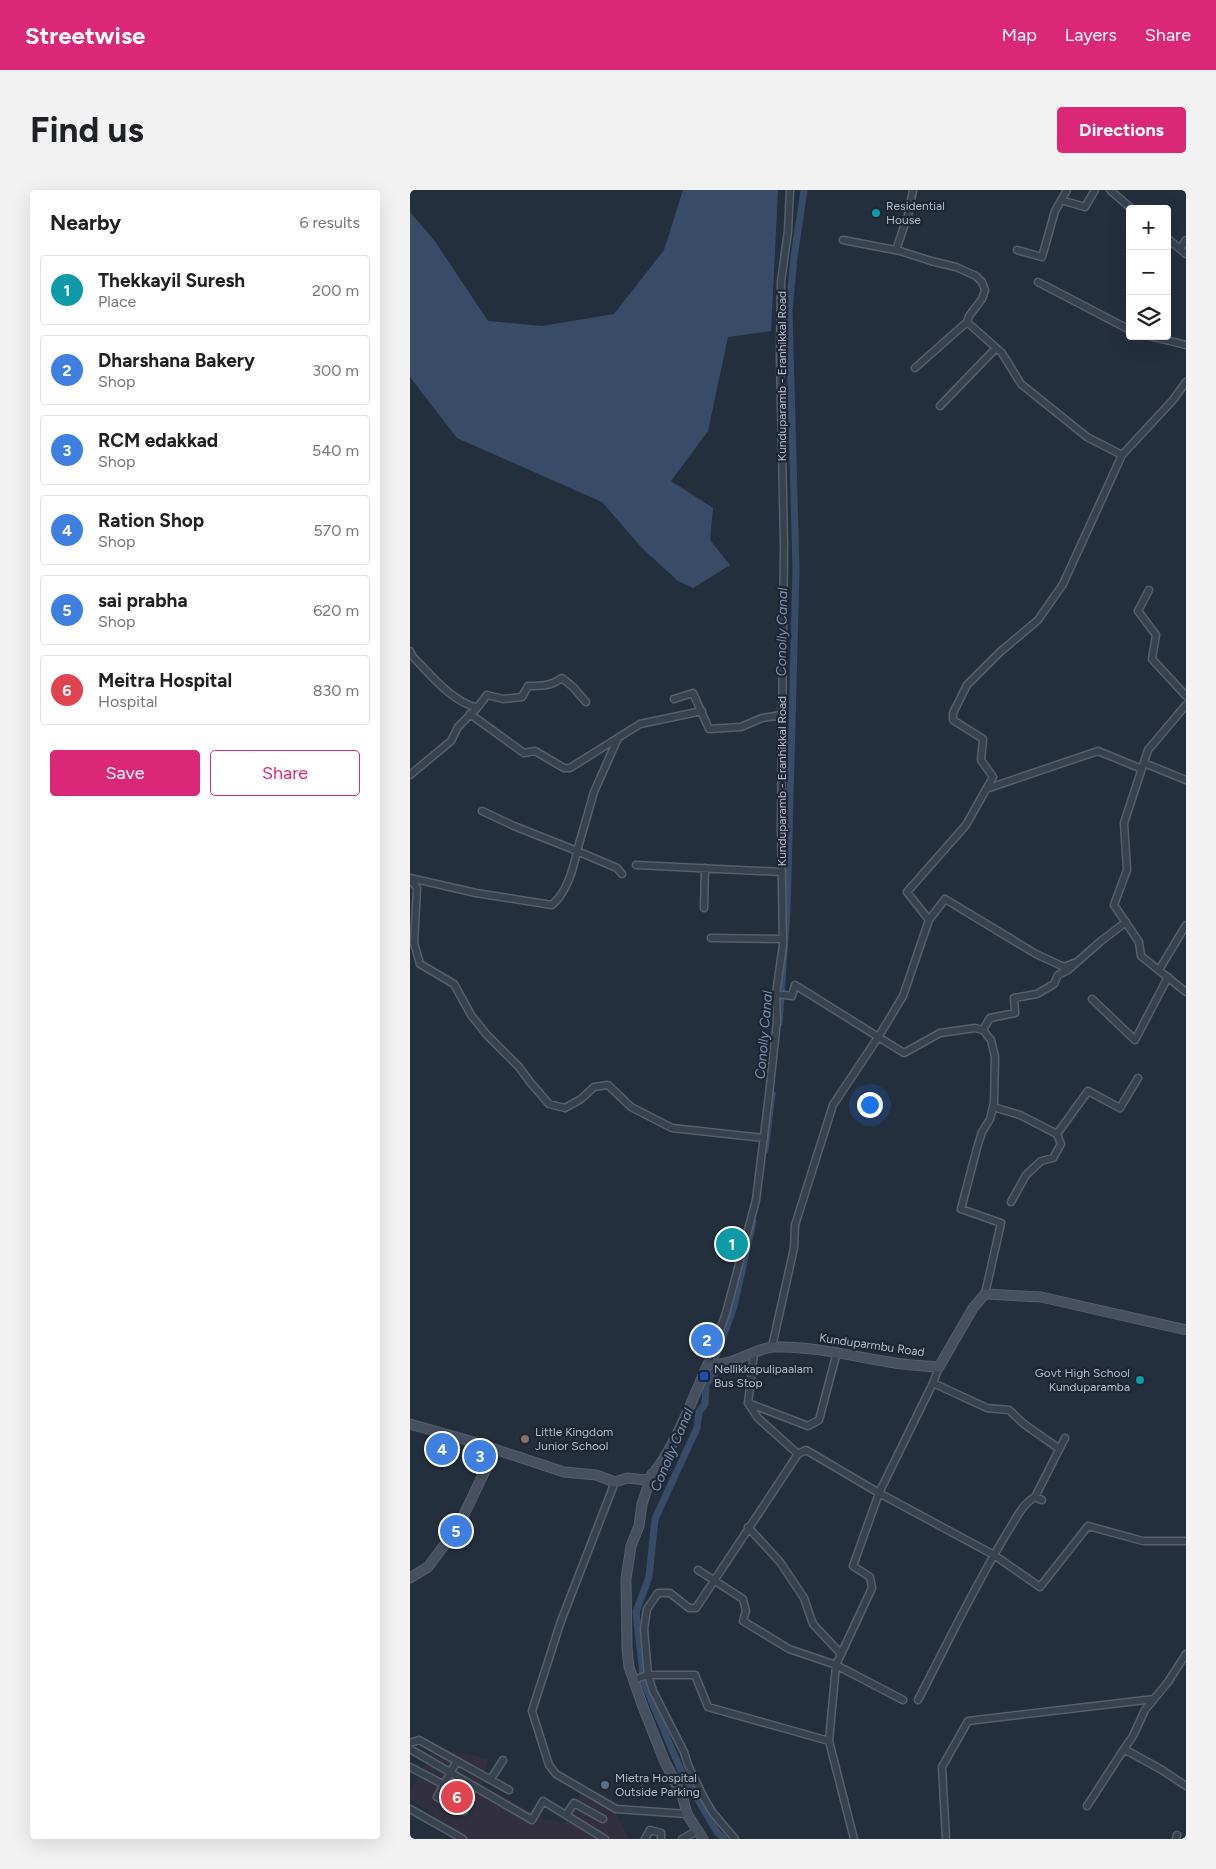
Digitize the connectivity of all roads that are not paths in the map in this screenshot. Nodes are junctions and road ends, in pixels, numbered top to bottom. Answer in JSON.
{"nodes":[{"id":1,"x":790,"y":190,"type":"edge"},
{"id":2,"x":913,"y":190,"type":"edge"},
{"id":3,"x":1067,"y":190,"type":"edge"},
{"id":4,"x":1095,"y":190,"type":"edge"},
{"id":5,"x":1110,"y":190,"type":"edge"},
{"id":6,"x":1061,"y":200,"type":"junction"},
{"id":7,"x":1127,"y":205,"type":"edge"},
{"id":8,"x":843,"y":240,"type":"dead end"},
{"id":9,"x":1186,"y":240,"type":"edge"},
{"id":10,"x":1171,"y":242,"type":"edge"},
{"id":11,"x":896,"y":250,"type":"junction"},
{"id":12,"x":1017,"y":250,"type":"dead end"},
{"id":13,"x":1183,"y":252,"type":"edge"},
{"id":14,"x":1038,"y":282,"type":"dead end"},
{"id":15,"x":967,"y":322,"type":"junction"},
{"id":16,"x":1126,"y":328,"type":"edge"},
{"id":17,"x":1165,"y":340,"type":"edge"},
{"id":18,"x":1186,"y":345,"type":"edge"},
{"id":19,"x":996,"y":348,"type":"junction"},
{"id":20,"x":915,"y":368,"type":"dead end"},
{"id":21,"x":1186,"y":382,"type":"edge"},
{"id":22,"x":940,"y":406,"type":"dead end"},
{"id":23,"x":1122,"y":455,"type":"junction"},
{"id":24,"x":1149,"y":590,"type":"dead end"},
{"id":25,"x":410,"y":651,"type":"edge"},
{"id":26,"x":1186,"y":696,"type":"edge"},
{"id":27,"x":674,"y":699,"type":"dead end"},
{"id":28,"x":586,"y":702,"type":"dead end"},
{"id":29,"x":1186,"y":705,"type":"edge"},
{"id":30,"x":477,"y":708,"type":"junction"},
{"id":31,"x":702,"y":710,"type":"junction"},
{"id":32,"x":470,"y":714,"type":"junction"},
{"id":33,"x":781,"y":715,"type":"junction"},
{"id":34,"x":618,"y":737,"type":"junction"},
{"id":35,"x":1143,"y":766,"type":"junction"},
{"id":36,"x":410,"y":776,"type":"edge"},
{"id":37,"x":1186,"y":780,"type":"edge"},
{"id":38,"x":986,"y":789,"type":"junction"},
{"id":39,"x":482,"y":811,"type":"dead end"},
{"id":40,"x":577,"y":851,"type":"junction"},
{"id":41,"x":636,"y":865,"type":"dead end"},
{"id":42,"x":705,"y":868,"type":"junction"},
{"id":43,"x":782,"y":872,"type":"junction"},
{"id":44,"x":622,"y":874,"type":"dead end"},
{"id":45,"x":704,"y":908,"type":"dead end"},
{"id":46,"x":929,"y":920,"type":"junction"},
{"id":47,"x":1126,"y":922,"type":"junction"},
{"id":48,"x":1186,"y":925,"type":"edge"},
{"id":49,"x":711,"y":938,"type":"dead end"},
{"id":50,"x":783,"y":939,"type":"junction"},
{"id":51,"x":1075,"y":963,"type":"junction"},
{"id":52,"x":1159,"y":970,"type":"junction"},
{"id":53,"x":1168,"y":977,"type":"junction"},
{"id":54,"x":1186,"y":992,"type":"edge"},
{"id":55,"x":777,"y":994,"type":"junction"},
{"id":56,"x":1092,"y":999,"type":"dead end"},
{"id":57,"x":983,"y":1030,"type":"junction"},
{"id":58,"x":879,"y":1036,"type":"junction"},
{"id":59,"x":1138,"y":1078,"type":"dead end"},
{"id":60,"x":993,"y":1107,"type":"junction"},
{"id":61,"x":1056,"y":1134,"type":"junction"},
{"id":62,"x":764,"y":1138,"type":"junction"},
{"id":63,"x":1010,"y":1202,"type":"dead end"},
{"id":64,"x":984,"y":1294,"type":"junction"},
{"id":65,"x":1184,"y":1327,"type":"edge"},
{"id":66,"x":772,"y":1347,"type":"junction"},
{"id":67,"x":837,"y":1352,"type":"junction"},
{"id":68,"x":754,"y":1354,"type":"junction"},
{"id":69,"x":714,"y":1363,"type":"junction"},
{"id":70,"x":939,"y":1367,"type":"junction"},
{"id":71,"x":933,"y":1383,"type":"junction"},
{"id":72,"x":748,"y":1403,"type":"junction"},
{"id":73,"x":410,"y":1424,"type":"edge"},
{"id":74,"x":1065,"y":1438,"type":"dead end"},
{"id":75,"x":1058,"y":1448,"type":"junction"},
{"id":76,"x":495,"y":1450,"type":"junction"},
{"id":77,"x":798,"y":1454,"type":"junction"},
{"id":78,"x":652,"y":1474,"type":"junction"},
{"id":79,"x":615,"y":1482,"type":"junction"},
{"id":80,"x":880,"y":1494,"type":"junction"},
{"id":81,"x":1035,"y":1497,"type":"junction"},
{"id":82,"x":1042,"y":1500,"type":"dead end"},
{"id":83,"x":748,"y":1527,"type":"junction"},
{"id":84,"x":1186,"y":1541,"type":"edge"},
{"id":85,"x":994,"y":1555,"type":"junction"},
{"id":86,"x":698,"y":1570,"type":"dead end"},
{"id":87,"x":410,"y":1578,"type":"edge"},
{"id":88,"x":713,"y":1580,"type":"junction"},
{"id":89,"x":841,"y":1654,"type":"junction"},
{"id":90,"x":1186,"y":1654,"type":"edge"},
{"id":91,"x":836,"y":1665,"type":"junction"},
{"id":92,"x":648,"y":1675,"type":"junction"},
{"id":93,"x":633,"y":1680,"type":"junction"},
{"id":94,"x":1154,"y":1699,"type":"junction"},
{"id":95,"x":904,"y":1700,"type":"dead end"},
{"id":96,"x":918,"y":1700,"type":"dead end"},
{"id":97,"x":829,"y":1741,"type":"junction"},
{"id":98,"x":410,"y":1743,"type":"edge"},
{"id":99,"x":410,"y":1749,"type":"edge"},
{"id":100,"x":1124,"y":1749,"type":"junction"},
{"id":101,"x":503,"y":1760,"type":"dead end"},
{"id":102,"x":457,"y":1761,"type":"junction"},
{"id":103,"x":410,"y":1767,"type":"edge"},
{"id":104,"x":450,"y":1773,"type":"junction"},
{"id":105,"x":491,"y":1780,"type":"junction"},
{"id":106,"x":444,"y":1784,"type":"junction"},
{"id":107,"x":1186,"y":1786,"type":"edge"},
{"id":108,"x":509,"y":1790,"type":"dead end"},
{"id":109,"x":471,"y":1799,"type":"dead end"},
{"id":110,"x":1087,"y":1806,"type":"dead end"},
{"id":111,"x":410,"y":1809,"type":"edge"},
{"id":112,"x":464,"y":1811,"type":"dead end"},
{"id":113,"x":687,"y":1814,"type":"junction"},
{"id":114,"x":566,"y":1815,"type":"junction"},
{"id":115,"x":603,"y":1819,"type":"dead end"},
{"id":116,"x":700,"y":1835,"type":"edge"},
{"id":117,"x":463,"y":1839,"type":"edge"},
{"id":118,"x":605,"y":1839,"type":"edge"},
{"id":119,"x":646,"y":1839,"type":"edge"},
{"id":120,"x":661,"y":1839,"type":"edge"},
{"id":121,"x":682,"y":1839,"type":"edge"},
{"id":122,"x":735,"y":1839,"type":"edge"},
{"id":123,"x":854,"y":1839,"type":"edge"},
{"id":124,"x":946,"y":1839,"type":"edge"}],
"edges":[{"from":1,"to":33,"type":"street","name":"Kunduparamb - Eranhikkal Road"},
{"from":2,"to":11,"type":"street"},
{"from":3,"to":6,"type":"street"},
{"from":4,"to":6,"type":"street"},
{"from":5,"to":7,"type":"street"},
{"from":6,"to":12,"type":"street"},
{"from":8,"to":11,"type":"street"},
{"from":9,"to":13,"type":"street"},
{"from":10,"to":13,"type":"street"},
{"from":11,"to":15,"type":"street"},
{"from":14,"to":16,"type":"street"},
{"from":15,"to":19,"type":"street"},
{"from":15,"to":20,"type":"street"},
{"from":17,"to":18,"type":"street"},
{"from":19,"to":22,"type":"street"},
{"from":19,"to":23,"type":"street"},
{"from":21,"to":23,"type":"street"},
{"from":23,"to":38,"type":"street"},
{"from":24,"to":26,"type":"street"},
{"from":25,"to":30,"type":"street"},
{"from":27,"to":31,"type":"street"},
{"from":28,"to":30,"type":"street"},
{"from":29,"to":35,"type":"street"},
{"from":30,"to":32,"type":"street"},
{"from":31,"to":33,"type":"street"},
{"from":31,"to":34,"type":"street"},
{"from":32,"to":34,"type":"street"},
{"from":32,"to":36,"type":"street"},
{"from":33,"to":43,"type":"street","name":"Kunduparamb - Eranhikkal Road"},
{"from":34,"to":40,"type":"street"},
{"from":35,"to":37,"type":"street"},
{"from":35,"to":38,"type":"street"},
{"from":35,"to":47,"type":"street"},
{"from":38,"to":46,"type":"street"},
{"from":39,"to":40,"type":"street"},
{"from":40,"to":44,"type":"street"},
{"from":40,"to":62,"type":"street"},
{"from":41,"to":42,"type":"street"},
{"from":42,"to":43,"type":"street"},
{"from":42,"to":45,"type":"street"},
{"from":43,"to":50,"type":"street","name":"Kunduparamb - Eranhikkal Road"},
{"from":46,"to":51,"type":"street"},
{"from":46,"to":58,"type":"street"},
{"from":47,"to":51,"type":"street"},
{"from":47,"to":52,"type":"street"},
{"from":48,"to":52,"type":"street"},
{"from":49,"to":50,"type":"street"},
{"from":50,"to":55,"type":"street","name":"Kunduparamb - Eranhikkal Road"},
{"from":51,"to":57,"type":"street"},
{"from":52,"to":53,"type":"street"},
{"from":53,"to":54,"type":"street"},
{"from":53,"to":56,"type":"street"},
{"from":55,"to":58,"type":"street"},
{"from":55,"to":62,"type":"street","name":"Kunduparamb - Eranhikkal Road"},
{"from":57,"to":58,"type":"street"},
{"from":57,"to":60,"type":"street"},
{"from":58,"to":66,"type":"street"},
{"from":59,"to":61,"type":"street"},
{"from":60,"to":61,"type":"street"},
{"from":60,"to":64,"type":"street"},
{"from":61,"to":63,"type":"street"},
{"from":62,"to":69,"type":"street","name":"Kunduparamb - Eranhikkal Road"},
{"from":64,"to":65,"type":"main road"},
{"from":64,"to":70,"type":"main road","name":"Kunduparmbu Road"},
{"from":66,"to":67,"type":"main road","name":"Kunduparmbu Road"},
{"from":66,"to":68,"type":"main road","name":"Kunduparmbu Road"},
{"from":67,"to":70,"type":"main road","name":"Kunduparmbu Road"},
{"from":67,"to":72,"type":"street"},
{"from":68,"to":69,"type":"main road","name":"Kunduparmbu Road"},
{"from":68,"to":72,"type":"street"},
{"from":69,"to":78,"type":"main road"},
{"from":70,"to":71,"type":"street"},
{"from":71,"to":75,"type":"street"},
{"from":71,"to":80,"type":"street"},
{"from":72,"to":77,"type":"street"},
{"from":73,"to":76,"type":"main road"},
{"from":74,"to":75,"type":"street"},
{"from":75,"to":81,"type":"street"},
{"from":76,"to":79,"type":"main road"},
{"from":76,"to":87,"type":"main road"},
{"from":77,"to":80,"type":"street"},
{"from":77,"to":83,"type":"street"},
{"from":78,"to":79,"type":"main road"},
{"from":78,"to":93,"type":"main road"},
{"from":79,"to":113,"type":"street"},
{"from":80,"to":85,"type":"street"},
{"from":80,"to":89,"type":"street"},
{"from":81,"to":82,"type":"street"},
{"from":81,"to":85,"type":"street"},
{"from":83,"to":88,"type":"street"},
{"from":83,"to":89,"type":"street"},
{"from":84,"to":85,"type":"street"},
{"from":85,"to":96,"type":"street"},
{"from":86,"to":88,"type":"street"},
{"from":88,"to":91,"type":"street"},
{"from":88,"to":92,"type":"street"},
{"from":89,"to":91,"type":"street"},
{"from":90,"to":94,"type":"street"},
{"from":91,"to":95,"type":"street"},
{"from":91,"to":97,"type":"street"},
{"from":92,"to":93,"type":"street"},
{"from":92,"to":97,"type":"street"},
{"from":92,"to":122,"type":"street"},
{"from":93,"to":113,"type":"main road"},
{"from":94,"to":100,"type":"street"},
{"from":94,"to":124,"type":"street"},
{"from":97,"to":123,"type":"street"},
{"from":98,"to":102,"type":"street"},
{"from":99,"to":104,"type":"street"},
{"from":100,"to":107,"type":"street"},
{"from":100,"to":110,"type":"street"},
{"from":101,"to":105,"type":"street"},
{"from":102,"to":104,"type":"street"},
{"from":102,"to":105,"type":"street"},
{"from":103,"to":106,"type":"street"},
{"from":104,"to":106,"type":"street"},
{"from":104,"to":114,"type":"street"},
{"from":105,"to":108,"type":"street"},
{"from":106,"to":109,"type":"street"},
{"from":106,"to":112,"type":"street"},
{"from":111,"to":117,"type":"street"},
{"from":113,"to":116,"type":"main road"},
{"from":114,"to":115,"type":"street"},
{"from":114,"to":118,"type":"street"},
{"from":116,"to":121,"type":"street"},
{"from":119,"to":120,"type":"street"}]}
